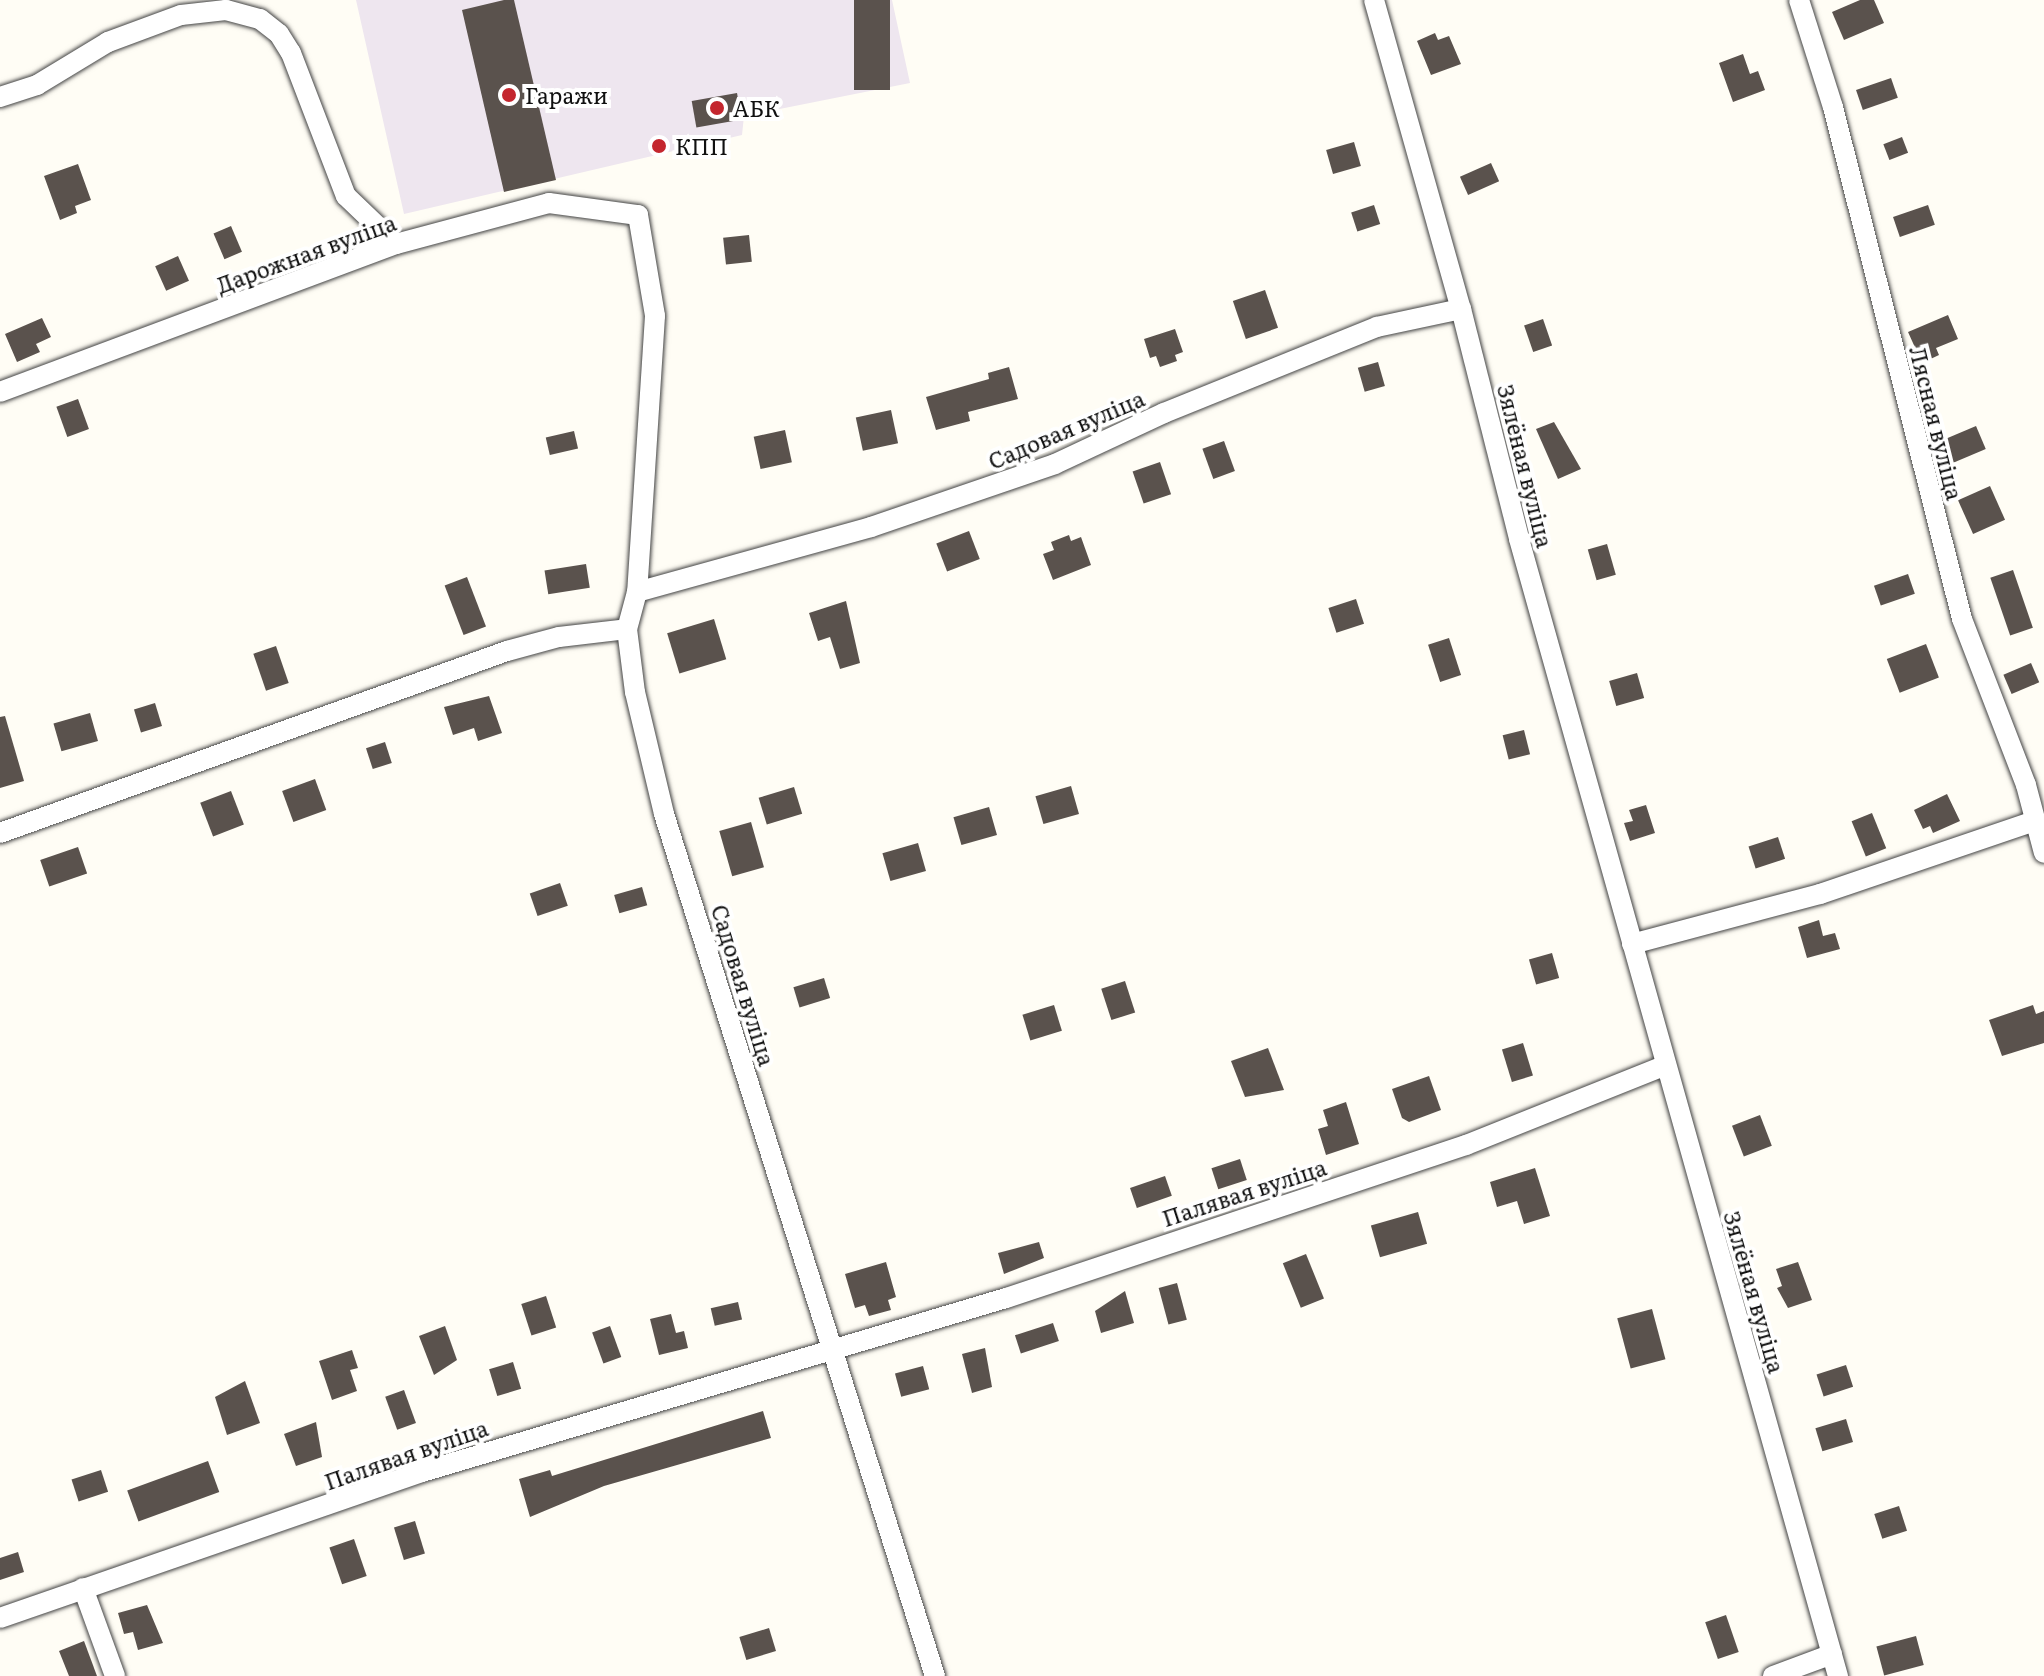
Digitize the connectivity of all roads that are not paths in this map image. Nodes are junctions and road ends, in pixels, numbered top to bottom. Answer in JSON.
{"nodes":[{"id":1,"x":1374,"y":0,"type":"edge"},
{"id":2,"x":1799,"y":0,"type":"edge"},
{"id":3,"x":0,"y":97,"type":"edge"},
{"id":4,"x":638,"y":215,"type":"joint"},
{"id":5,"x":396,"y":244,"type":"junction"},
{"id":6,"x":1461,"y":309,"type":"junction"},
{"id":7,"x":0,"y":392,"type":"edge"},
{"id":8,"x":637,"y":592,"type":"junction"},
{"id":9,"x":627,"y":629,"type":"junction"},
{"id":10,"x":2034,"y":821,"type":"junction"},
{"id":11,"x":0,"y":833,"type":"edge"},
{"id":12,"x":2044,"y":853,"type":"edge"},
{"id":13,"x":1632,"y":944,"type":"junction"},
{"id":14,"x":1666,"y":1065,"type":"junction"},
{"id":15,"x":832,"y":1352,"type":"junction"},
{"id":16,"x":83,"y":1588,"type":"junction"},
{"id":17,"x":0,"y":1618,"type":"edge"},
{"id":18,"x":1832,"y":1654,"type":"junction"},
{"id":19,"x":115,"y":1676,"type":"edge"},
{"id":20,"x":935,"y":1676,"type":"edge"},
{"id":21,"x":1773,"y":1676,"type":"edge"},
{"id":22,"x":1838,"y":1676,"type":"edge"}],
"edges":[{"from":1,"to":6,"type":"street","name":"Зялёная вуліца"},
{"from":2,"to":10,"type":"street","name":"Лясная вуліца"},
{"from":3,"to":5,"type":"street"},
{"from":4,"to":5,"type":"street","name":"Дарожная вуліца"},
{"from":4,"to":8,"type":"street","name":"Садовая вуліца"},
{"from":5,"to":7,"type":"street","name":"Дарожная вуліца"},
{"from":6,"to":8,"type":"street","name":"Садовая вуліца"},
{"from":6,"to":13,"type":"street","name":"Зялёная вуліца"},
{"from":8,"to":9,"type":"street","name":"Садовая вуліца"},
{"from":9,"to":11,"type":"street"},
{"from":9,"to":15,"type":"street","name":"Садовая вуліца"},
{"from":10,"to":12,"type":"street","name":"Лясная вуліца"},
{"from":10,"to":13,"type":"street"},
{"from":13,"to":14,"type":"street","name":"Зялёная вуліца"},
{"from":14,"to":15,"type":"street","name":"Палявая вуліца"},
{"from":14,"to":18,"type":"street","name":"Зялёная вуліца"},
{"from":15,"to":16,"type":"street","name":"Палявая вуліца"},
{"from":15,"to":20,"type":"street"},
{"from":16,"to":17,"type":"street","name":"Палявая вуліца"},
{"from":16,"to":19,"type":"street"},
{"from":18,"to":21,"type":"street"},
{"from":18,"to":22,"type":"street","name":"Зялёная вуліца"}]}
